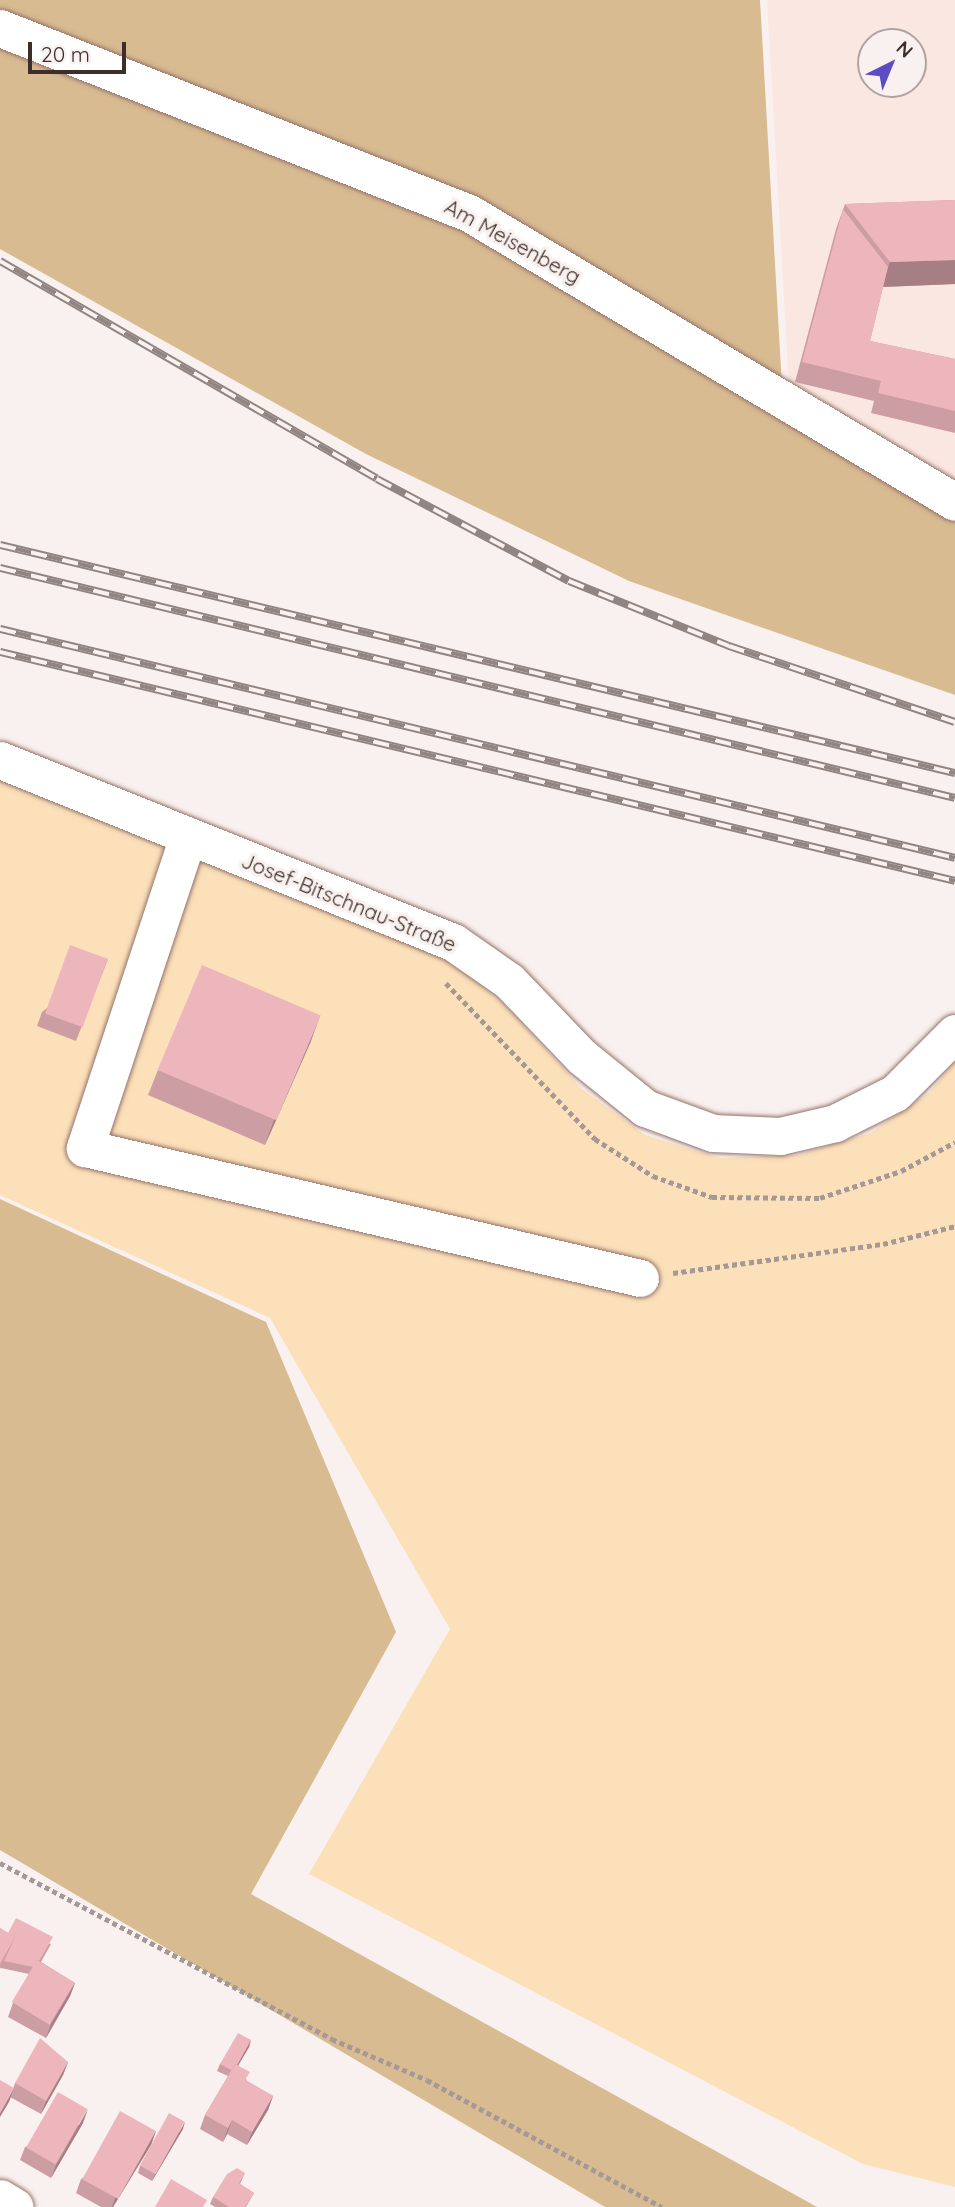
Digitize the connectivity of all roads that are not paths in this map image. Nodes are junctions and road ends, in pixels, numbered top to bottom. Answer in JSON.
{"nodes":[{"id":1,"x":0,"y":28,"type":"edge"},
{"id":2,"x":955,"y":502,"type":"edge"},
{"id":3,"x":0,"y":760,"type":"edge"},
{"id":4,"x":188,"y":836,"type":"junction"},
{"id":5,"x":955,"y":1033,"type":"edge"},
{"id":6,"x":640,"y":1278,"type":"road end"},
{"id":7,"x":0,"y":2198,"type":"edge"},
{"id":8,"x":15,"y":2207,"type":"edge"}],
"edges":[{"from":1,"to":2,"type":"street","name":"Am Meisenberg"},
{"from":3,"to":4,"type":"street","name":"Josef-Bitschnau-Straße"},
{"from":4,"to":5,"type":"street","name":"Josef-Bitschnau-Straße"},
{"from":4,"to":6,"type":"street"},
{"from":7,"to":8,"type":"street"}]}
